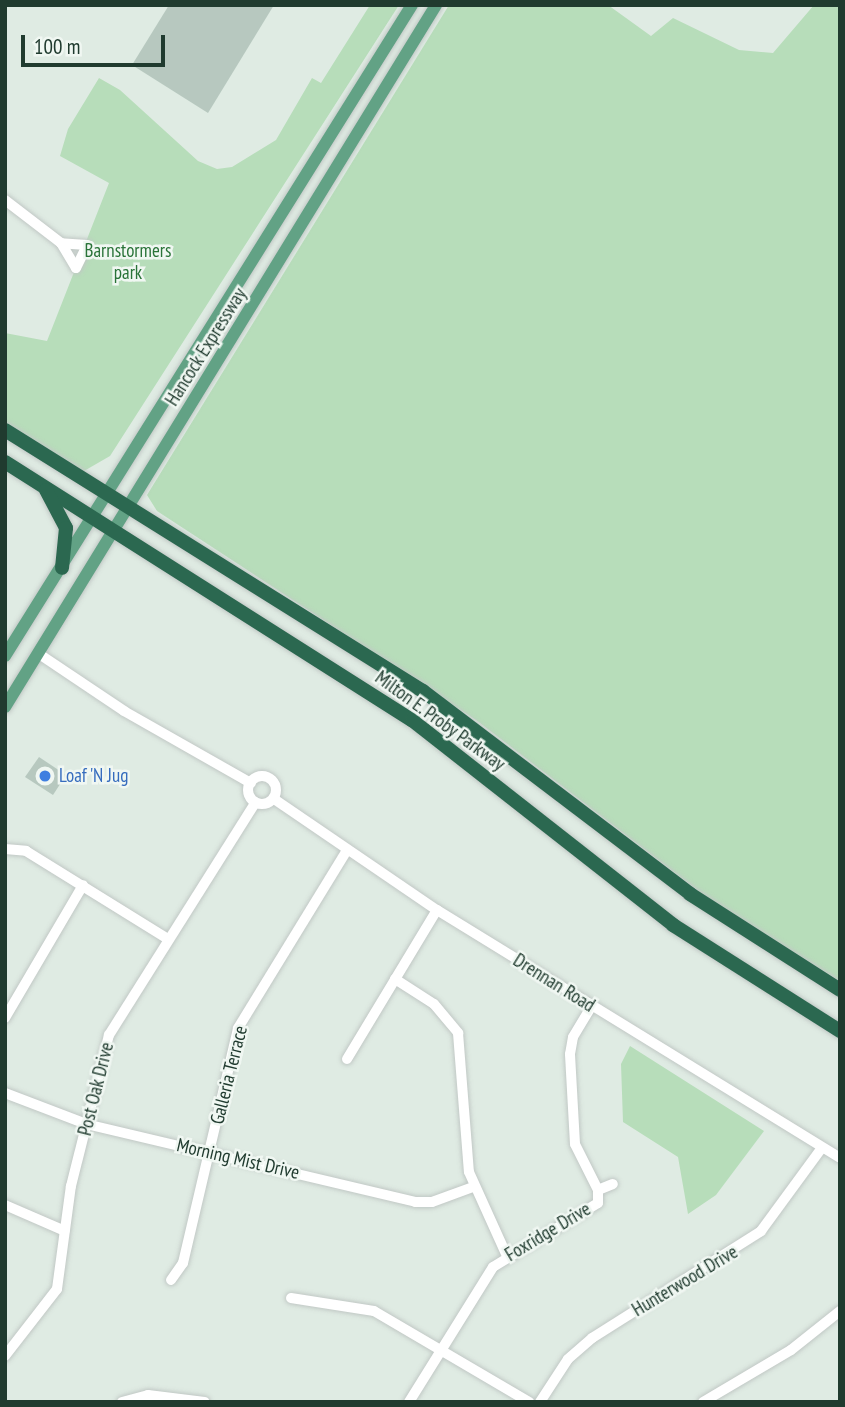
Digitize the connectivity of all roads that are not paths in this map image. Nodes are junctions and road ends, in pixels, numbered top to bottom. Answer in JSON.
{"nodes":[{"id":1,"x":412,"y":5,"type":"edge"},
{"id":2,"x":436,"y":5,"type":"edge"},
{"id":3,"x":5,"y":200,"type":"edge"},
{"id":4,"x":61,"y":243,"type":"dead end"},
{"id":5,"x":5,"y":430,"type":"edge"},
{"id":6,"x":5,"y":462,"type":"edge"},
{"id":7,"x":44,"y":486,"type":"junction"},
{"id":8,"x":108,"y":494,"type":"junction"},
{"id":9,"x":130,"y":508,"type":"junction"},
{"id":10,"x":93,"y":517,"type":"junction"},
{"id":11,"x":115,"y":531,"type":"junction"},
{"id":12,"x":62,"y":568,"type":"junction"},
{"id":13,"x":39,"y":653,"type":"junction"},
{"id":14,"x":5,"y":656,"type":"edge"},
{"id":15,"x":5,"y":707,"type":"edge"},
{"id":16,"x":250,"y":783,"type":"junction"},
{"id":17,"x":274,"y":799,"type":"junction"},
{"id":18,"x":256,"y":803,"type":"junction"},
{"id":19,"x":5,"y":849,"type":"edge"},
{"id":20,"x":347,"y":850,"type":"junction"},
{"id":21,"x":83,"y":885,"type":"junction"},
{"id":22,"x":437,"y":910,"type":"junction"},
{"id":23,"x":168,"y":939,"type":"junction"},
{"id":24,"x":395,"y":979,"type":"junction"},
{"id":25,"x":840,"y":990,"type":"edge"},
{"id":26,"x":592,"y":1007,"type":"junction"},
{"id":27,"x":5,"y":1018,"type":"edge"},
{"id":28,"x":840,"y":1031,"type":"edge"},
{"id":29,"x":347,"y":1059,"type":"dead end"},
{"id":30,"x":5,"y":1093,"type":"edge"},
{"id":31,"x":86,"y":1124,"type":"junction"},
{"id":32,"x":821,"y":1149,"type":"junction"},
{"id":33,"x":210,"y":1152,"type":"junction"},
{"id":34,"x":840,"y":1158,"type":"edge"},
{"id":35,"x":613,"y":1184,"type":"dead end"},
{"id":36,"x":473,"y":1187,"type":"junction"},
{"id":37,"x":598,"y":1190,"type":"junction"},
{"id":38,"x":5,"y":1205,"type":"edge"},
{"id":39,"x":65,"y":1231,"type":"junction"},
{"id":40,"x":506,"y":1254,"type":"junction"},
{"id":41,"x":171,"y":1280,"type":"dead end"},
{"id":42,"x":291,"y":1298,"type":"dead end"},
{"id":43,"x":840,"y":1311,"type":"edge"},
{"id":44,"x":441,"y":1349,"type":"junction"},
{"id":45,"x":5,"y":1356,"type":"edge"},
{"id":46,"x":122,"y":1402,"type":"edge"},
{"id":47,"x":205,"y":1402,"type":"edge"},
{"id":48,"x":409,"y":1402,"type":"edge"},
{"id":49,"x":529,"y":1402,"type":"edge"},
{"id":50,"x":540,"y":1402,"type":"edge"},
{"id":51,"x":703,"y":1402,"type":"edge"}],
"edges":[{"from":1,"to":8,"type":"main road","name":"Hancock Expressway"},
{"from":2,"to":9,"type":"main road","name":"Hancock Expressway"},
{"from":3,"to":4,"type":"street"},
{"from":5,"to":8,"type":"highway","name":"Milton E. Proby Parkway"},
{"from":6,"to":7,"type":"highway","name":"Milton E. Proby Parkway"},
{"from":7,"to":10,"type":"highway","name":"Milton E. Proby Parkway"},
{"from":7,"to":12,"type":"highway"},
{"from":8,"to":9,"type":"highway","name":"Milton E. Proby Parkway"},
{"from":8,"to":10,"type":"main road","name":"Hancock Expressway"},
{"from":9,"to":11,"type":"main road","name":"Hancock Expressway"},
{"from":9,"to":25,"type":"highway","name":"Milton E. Proby Parkway"},
{"from":10,"to":11,"type":"highway","name":"Milton E. Proby Parkway"},
{"from":10,"to":12,"type":"main road","name":"Hancock Expressway"},
{"from":11,"to":13,"type":"main road","name":"Hancock Expressway"},
{"from":11,"to":28,"type":"highway","name":"Milton E. Proby Parkway"},
{"from":12,"to":14,"type":"main road","name":"Hancock Expressway"},
{"from":13,"to":15,"type":"main road","name":"Hancock Expressway"},
{"from":13,"to":16,"type":"street"},
{"from":16,"to":17,"type":"street","name":"Drennan Road"},
{"from":16,"to":18,"type":"street"},
{"from":17,"to":18,"type":"street"},
{"from":17,"to":20,"type":"street","name":"Drennan Road"},
{"from":18,"to":23,"type":"street","name":"Post Oak Drive"},
{"from":19,"to":21,"type":"street"},
{"from":20,"to":22,"type":"street","name":"Drennan Road"},
{"from":20,"to":33,"type":"street","name":"Galleria Terrace"},
{"from":21,"to":23,"type":"street"},
{"from":21,"to":27,"type":"street"},
{"from":22,"to":24,"type":"street"},
{"from":22,"to":26,"type":"street","name":"Drennan Road"},
{"from":23,"to":31,"type":"street","name":"Post Oak Drive"},
{"from":24,"to":29,"type":"street"},
{"from":24,"to":36,"type":"street"},
{"from":26,"to":32,"type":"street","name":"Drennan Road"},
{"from":26,"to":37,"type":"street","name":"Foxridge Drive"},
{"from":30,"to":31,"type":"street","name":"Morning Mist Drive"},
{"from":31,"to":33,"type":"street","name":"Morning Mist Drive"},
{"from":31,"to":39,"type":"street","name":"Post Oak Drive"},
{"from":32,"to":34,"type":"street","name":"Drennan Road"},
{"from":32,"to":50,"type":"street","name":"Hunterwood Drive"},
{"from":33,"to":36,"type":"street","name":"Morning Mist Drive"},
{"from":33,"to":41,"type":"street","name":"Galleria Terrace"},
{"from":35,"to":37,"type":"street"},
{"from":36,"to":40,"type":"street"},
{"from":37,"to":40,"type":"street","name":"Foxridge Drive"},
{"from":38,"to":39,"type":"street"},
{"from":39,"to":45,"type":"street","name":"Post Oak Drive"},
{"from":40,"to":44,"type":"street","name":"Foxridge Drive"},
{"from":42,"to":44,"type":"street"},
{"from":43,"to":51,"type":"street"},
{"from":44,"to":48,"type":"street","name":"Foxridge Drive"},
{"from":44,"to":49,"type":"street"},
{"from":46,"to":47,"type":"street"}]}
